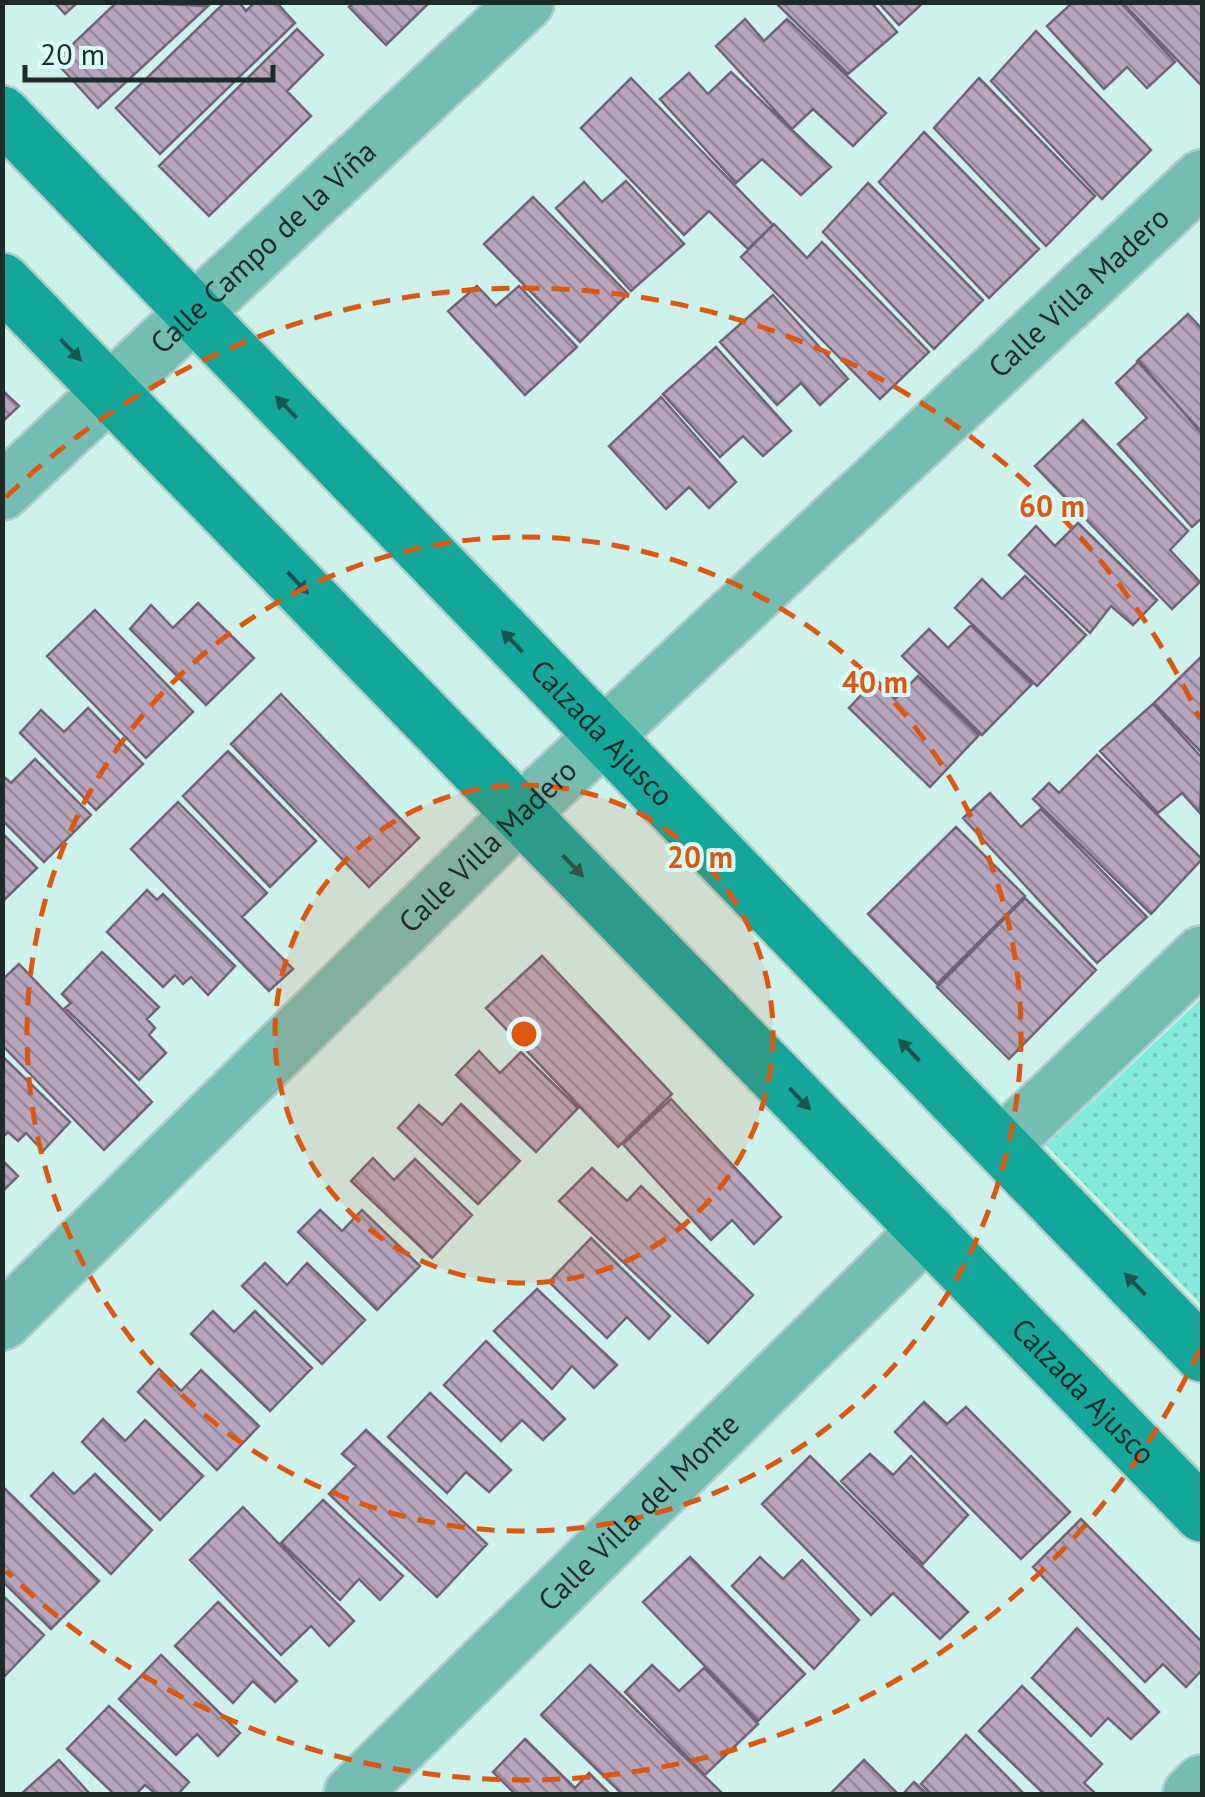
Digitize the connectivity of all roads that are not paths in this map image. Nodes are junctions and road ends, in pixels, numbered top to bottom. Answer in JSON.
{"nodes":[{"id":1,"x":526,"y":2,"type":"edge"},
{"id":2,"x":2,"y":114,"type":"edge"},
{"id":3,"x":1202,"y":178,"type":"edge"},
{"id":4,"x":2,"y":281,"type":"edge"},
{"id":5,"x":193,"y":310,"type":"junction"},
{"id":6,"x":108,"y":389,"type":"junction"},
{"id":7,"x":2,"y":492,"type":"edge"},
{"id":8,"x":603,"y":735,"type":"junction"},
{"id":9,"x":521,"y":813,"type":"junction"},
{"id":10,"x":1202,"y":954,"type":"edge"},
{"id":11,"x":1001,"y":1146,"type":"junction"},
{"id":12,"x":928,"y":1230,"type":"junction"},
{"id":13,"x":2,"y":1322,"type":"edge"},
{"id":14,"x":1202,"y":1354,"type":"edge"},
{"id":15,"x":1202,"y":1514,"type":"edge"},
{"id":16,"x":1202,"y":1783,"type":"edge"},
{"id":17,"x":352,"y":1794,"type":"edge"},
{"id":18,"x":1191,"y":1794,"type":"edge"}],
"edges":[{"from":1,"to":5,"type":"street","name":"Calle Campo de la Viña"},
{"from":2,"to":5,"type":"street","name":"Calzada Ajusco"},
{"from":3,"to":8,"type":"street","name":"Calle Villa Madero"},
{"from":4,"to":6,"type":"street","name":"Calzada Ajusco","one_way":true},
{"from":5,"to":6,"type":"street","name":"Calle Campo de la Viña"},
{"from":8,"to":5,"type":"street","name":"Calzada Ajusco","one_way":true},
{"from":6,"to":7,"type":"street","name":"Calle Campo de la Viña"},
{"from":6,"to":9,"type":"street","name":"Calzada Ajusco","one_way":true},
{"from":8,"to":9,"type":"street","name":"Calle Villa Madero"},
{"from":11,"to":8,"type":"street","name":"Calzada Ajusco","one_way":true},
{"from":9,"to":12,"type":"street","name":"Calzada Ajusco","one_way":true},
{"from":9,"to":13,"type":"street","name":"Calle Villa Madero"},
{"from":10,"to":11,"type":"street"},
{"from":14,"to":11,"type":"street","name":"Calzada Ajusco","one_way":true},
{"from":12,"to":15,"type":"street","name":"Calzada Ajusco"},
{"from":12,"to":17,"type":"street","name":"Calle Villa del Monte"},
{"from":16,"to":18,"type":"street"}]}
